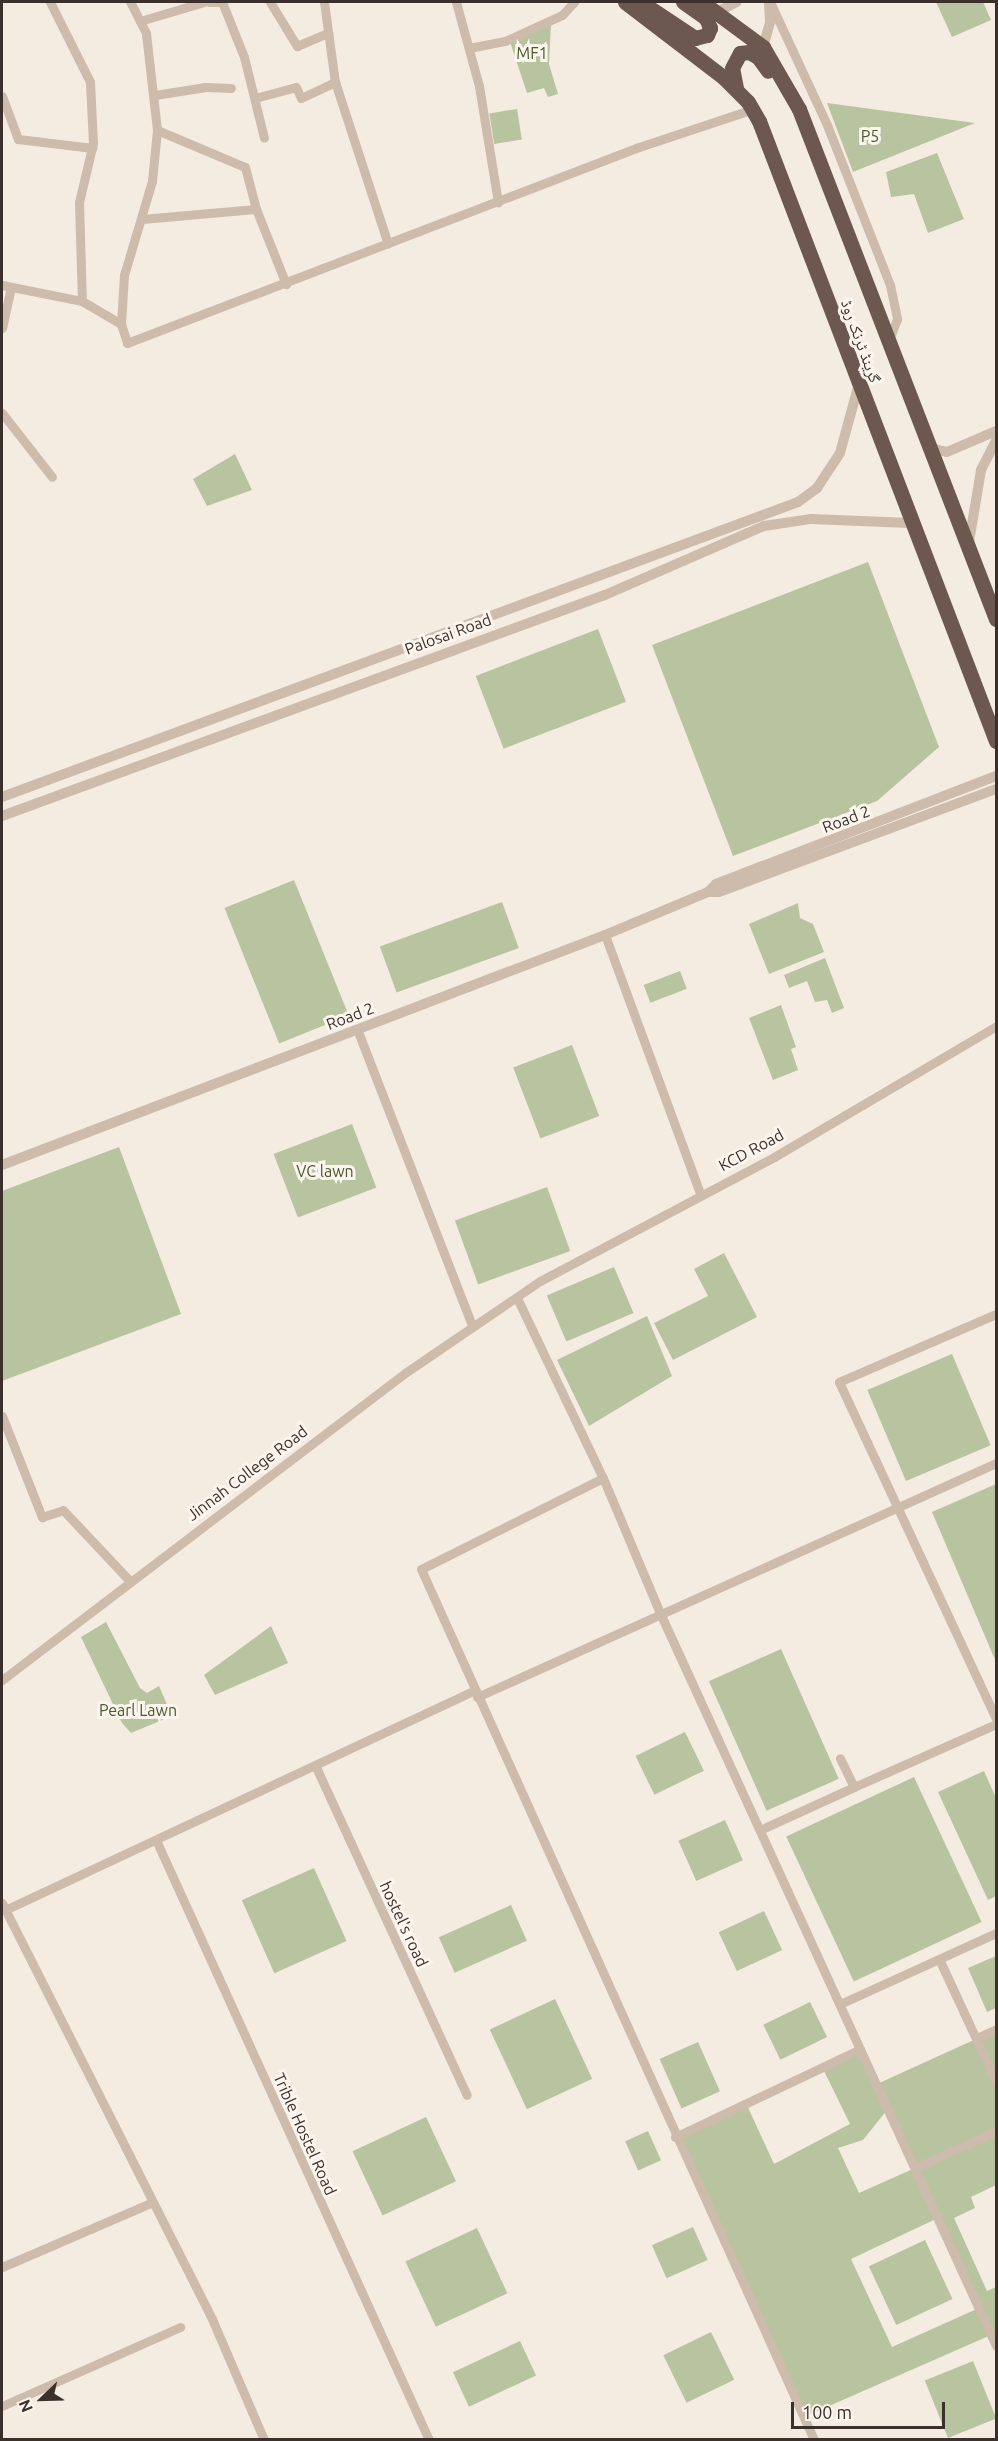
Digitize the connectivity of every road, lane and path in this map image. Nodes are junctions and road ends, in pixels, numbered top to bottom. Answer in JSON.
{"nodes":[{"id":1,"x":50,"y":2,"type":"edge"},
{"id":2,"x":130,"y":2,"type":"edge"},
{"id":3,"x":204,"y":2,"type":"edge"},
{"id":4,"x":209,"y":2,"type":"edge"},
{"id":5,"x":270,"y":2,"type":"edge"},
{"id":6,"x":324,"y":2,"type":"edge"},
{"id":7,"x":456,"y":2,"type":"edge"},
{"id":8,"x":574,"y":2,"type":"edge"},
{"id":9,"x":625,"y":2,"type":"edge"},
{"id":10,"x":641,"y":2,"type":"edge"},
{"id":11,"x":683,"y":2,"type":"edge"},
{"id":12,"x":702,"y":2,"type":"edge"},
{"id":13,"x":770,"y":2,"type":"edge"},
{"id":14,"x":734,"y":3,"type":"edge"},
{"id":15,"x":713,"y":18,"type":"junction"},
{"id":16,"x":140,"y":21,"type":"junction"},
{"id":17,"x":328,"y":33,"type":"junction"},
{"id":18,"x":762,"y":38,"type":"junction"},
{"id":19,"x":469,"y":48,"type":"junction"},
{"id":20,"x":335,"y":82,"type":"junction"},
{"id":21,"x":231,"y":88,"type":"dead end"},
{"id":22,"x":736,"y":88,"type":"junction"},
{"id":23,"x":155,"y":95,"type":"junction"},
{"id":24,"x":2,"y":96,"type":"edge"},
{"id":25,"x":255,"y":98,"type":"junction"},
{"id":26,"x":753,"y":109,"type":"junction"},
{"id":27,"x":157,"y":130,"type":"junction"},
{"id":28,"x":264,"y":138,"type":"dead end"},
{"id":29,"x":92,"y":148,"type":"junction"},
{"id":30,"x":498,"y":202,"type":"junction"},
{"id":31,"x":256,"y":208,"type":"junction"},
{"id":32,"x":142,"y":219,"type":"junction"},
{"id":33,"x":388,"y":244,"type":"junction"},
{"id":34,"x":286,"y":284,"type":"junction"},
{"id":35,"x":6,"y":286,"type":"edge"},
{"id":36,"x":82,"y":301,"type":"junction"},
{"id":37,"x":121,"y":324,"type":"junction"},
{"id":38,"x":2,"y":328,"type":"edge"},
{"id":39,"x":888,"y":343,"type":"junction"},
{"id":40,"x":858,"y":387,"type":"junction"},
{"id":41,"x":2,"y":413,"type":"edge"},
{"id":42,"x":996,"y":432,"type":"edge"},
{"id":43,"x":996,"y":440,"type":"edge"},
{"id":44,"x":930,"y":448,"type":"junction"},
{"id":45,"x":52,"y":477,"type":"dead end"},
{"id":46,"x":910,"y":523,"type":"junction"},
{"id":47,"x":728,"y":534,"type":"junction"},
{"id":48,"x":969,"y":544,"type":"junction"},
{"id":49,"x":996,"y":619,"type":"edge"},
{"id":50,"x":996,"y":741,"type":"edge"},
{"id":51,"x":996,"y":776,"type":"edge"},
{"id":52,"x":996,"y":789,"type":"edge"},
{"id":53,"x":2,"y":797,"type":"edge"},
{"id":54,"x":2,"y":816,"type":"edge"},
{"id":55,"x":708,"y":892,"type":"junction"},
{"id":56,"x":605,"y":935,"type":"junction"},
{"id":57,"x":996,"y":1026,"type":"edge"},
{"id":58,"x":357,"y":1029,"type":"junction"},
{"id":59,"x":2,"y":1165,"type":"edge"},
{"id":60,"x":700,"y":1193,"type":"junction"},
{"id":61,"x":517,"y":1298,"type":"junction"},
{"id":62,"x":996,"y":1314,"type":"edge"},
{"id":63,"x":472,"y":1326,"type":"junction"},
{"id":64,"x":2,"y":1416,"type":"edge"},
{"id":65,"x":996,"y":1463,"type":"edge"},
{"id":66,"x":603,"y":1478,"type":"junction"},
{"id":67,"x":899,"y":1507,"type":"junction"},
{"id":68,"x":130,"y":1581,"type":"junction"},
{"id":69,"x":660,"y":1613,"type":"junction"},
{"id":70,"x":2,"y":1680,"type":"edge"},
{"id":71,"x":476,"y":1694,"type":"junction"},
{"id":72,"x":996,"y":1719,"type":"edge"},
{"id":73,"x":996,"y":1724,"type":"edge"},
{"id":74,"x":840,"y":1758,"type":"dead end"},
{"id":75,"x":315,"y":1765,"type":"junction"},
{"id":76,"x":854,"y":1787,"type":"junction"},
{"id":77,"x":760,"y":1830,"type":"junction"},
{"id":78,"x":156,"y":1840,"type":"junction"},
{"id":79,"x":3,"y":1907,"type":"edge"},
{"id":80,"x":996,"y":1933,"type":"edge"},
{"id":81,"x":939,"y":1959,"type":"junction"},
{"id":82,"x":840,"y":2004,"type":"junction"},
{"id":83,"x":996,"y":2029,"type":"edge"},
{"id":84,"x":976,"y":2038,"type":"junction"},
{"id":85,"x":860,"y":2049,"type":"junction"},
{"id":86,"x":996,"y":2082,"type":"edge"},
{"id":87,"x":467,"y":2095,"type":"dead end"},
{"id":88,"x":996,"y":2131,"type":"edge"},
{"id":89,"x":675,"y":2137,"type":"junction"},
{"id":90,"x":915,"y":2168,"type":"junction"},
{"id":91,"x":153,"y":2202,"type":"junction"},
{"id":92,"x":2,"y":2266,"type":"edge"},
{"id":93,"x":180,"y":2327,"type":"dead end"},
{"id":94,"x":994,"y":2333,"type":"edge"},
{"id":95,"x":996,"y":2346,"type":"edge"},
{"id":96,"x":2,"y":2406,"type":"edge"},
{"id":97,"x":264,"y":2439,"type":"edge"},
{"id":98,"x":429,"y":2439,"type":"edge"},
{"id":99,"x":814,"y":2439,"type":"edge"}],
"edges":[{"from":1,"to":29,"type":"street"},
{"from":2,"to":16,"type":"street"},
{"from":3,"to":16,"type":"street"},
{"from":4,"to":25,"type":"street"},
{"from":5,"to":17,"type":"street"},
{"from":6,"to":17,"type":"street"},
{"from":7,"to":19,"type":"street"},
{"from":8,"to":19,"type":"street"},
{"from":9,"to":22,"type":"highway","name":"گرینڈ ٹرنک روڈ"},
{"from":10,"to":15,"type":"highway"},
{"from":11,"to":15,"type":"highway"},
{"from":12,"to":15,"type":"highway","name":"گرینڈ ٹرنک روڈ"},
{"from":13,"to":18,"type":"street"},
{"from":13,"to":39,"type":"street"},
{"from":14,"to":15,"type":"street"},
{"from":15,"to":18,"type":"highway","name":"گرینڈ ٹرنک روڈ"},
{"from":16,"to":23,"type":"street"},
{"from":17,"to":20,"type":"street"},
{"from":18,"to":22,"type":"highway"},
{"from":18,"to":39,"type":"highway","name":"گرینڈ ٹرنک روڈ"},
{"from":19,"to":30,"type":"street"},
{"from":20,"to":25,"type":"street"},
{"from":20,"to":33,"type":"street"},
{"from":21,"to":23,"type":"street"},
{"from":22,"to":26,"type":"highway","name":"گرینڈ ٹرنک روڈ"},
{"from":23,"to":27,"type":"street"},
{"from":24,"to":29,"type":"street"},
{"from":25,"to":28,"type":"street"},
{"from":26,"to":30,"type":"street"},
{"from":26,"to":40,"type":"highway","name":"گرینڈ ٹرنک روڈ"},
{"from":27,"to":31,"type":"street"},
{"from":27,"to":32,"type":"street"},
{"from":29,"to":36,"type":"street"},
{"from":30,"to":33,"type":"street"},
{"from":31,"to":32,"type":"street"},
{"from":31,"to":34,"type":"street"},
{"from":32,"to":37,"type":"street"},
{"from":33,"to":34,"type":"street"},
{"from":34,"to":37,"type":"street"},
{"from":35,"to":36,"type":"street"},
{"from":35,"to":38,"type":"street"},
{"from":36,"to":37,"type":"street"},
{"from":39,"to":44,"type":"highway","name":"گرینڈ ٹرنک روڈ"},
{"from":40,"to":46,"type":"highway","name":"گرینڈ ٹرنک روڈ"},
{"from":40,"to":47,"type":"street"},
{"from":41,"to":45,"type":"street"},
{"from":42,"to":44,"type":"street"},
{"from":43,"to":48,"type":"street"},
{"from":44,"to":48,"type":"highway","name":"گرینڈ ٹرنک روڈ"},
{"from":46,"to":47,"type":"street","name":"Palosai Road"},
{"from":46,"to":50,"type":"highway","name":"گرینڈ ٹرنک روڈ"},
{"from":47,"to":53,"type":"street"},
{"from":47,"to":54,"type":"street","name":"Palosai Road"},
{"from":48,"to":49,"type":"highway","name":"گرینڈ ٹرنک روڈ"},
{"from":51,"to":55,"type":"street","name":"Road 2"},
{"from":52,"to":55,"type":"street","name":"Road 2"},
{"from":55,"to":56,"type":"street","name":"Road 2"},
{"from":56,"to":58,"type":"street","name":"Road 2"},
{"from":56,"to":60,"type":"street"},
{"from":57,"to":60,"type":"street","name":"KCD Road"},
{"from":58,"to":59,"type":"street","name":"Road 2"},
{"from":58,"to":63,"type":"street"},
{"from":60,"to":61,"type":"street","name":"KCD Road"},
{"from":61,"to":63,"type":"street","name":"Jinnah College Road"},
{"from":61,"to":66,"type":"street"},
{"from":62,"to":67,"type":"street"},
{"from":63,"to":68,"type":"street","name":"Jinnah College Road"},
{"from":64,"to":68,"type":"street"},
{"from":65,"to":67,"type":"street"},
{"from":66,"to":69,"type":"street"},
{"from":66,"to":71,"type":"street"},
{"from":67,"to":69,"type":"street"},
{"from":67,"to":72,"type":"street"},
{"from":68,"to":70,"type":"street","name":"Jinnah College Road"},
{"from":69,"to":71,"type":"street"},
{"from":69,"to":77,"type":"street"},
{"from":71,"to":75,"type":"street"},
{"from":71,"to":89,"type":"street"},
{"from":73,"to":76,"type":"street"},
{"from":74,"to":76,"type":"street"},
{"from":75,"to":78,"type":"street"},
{"from":75,"to":87,"type":"street","name":"hostel's road"},
{"from":76,"to":77,"type":"street"},
{"from":77,"to":82,"type":"street"},
{"from":78,"to":79,"type":"street"},
{"from":78,"to":98,"type":"street","name":"Trible Hostel Road"},
{"from":79,"to":91,"type":"street"},
{"from":80,"to":81,"type":"street"},
{"from":81,"to":82,"type":"street"},
{"from":81,"to":84,"type":"street"},
{"from":82,"to":85,"type":"street"},
{"from":83,"to":84,"type":"street"},
{"from":84,"to":86,"type":"street"},
{"from":85,"to":89,"type":"street"},
{"from":85,"to":90,"type":"street"},
{"from":88,"to":90,"type":"street"},
{"from":89,"to":99,"type":"street"},
{"from":90,"to":94,"type":"street"},
{"from":91,"to":92,"type":"street"},
{"from":91,"to":97,"type":"street"},
{"from":93,"to":96,"type":"street"},
{"from":94,"to":95,"type":"street"}]}
